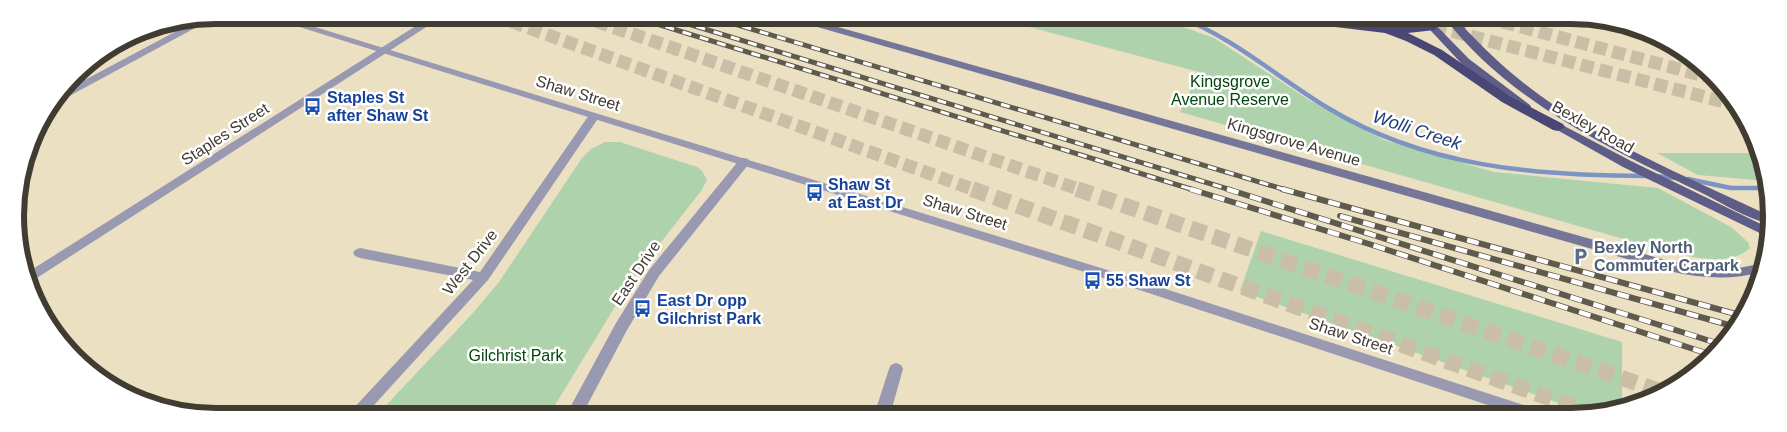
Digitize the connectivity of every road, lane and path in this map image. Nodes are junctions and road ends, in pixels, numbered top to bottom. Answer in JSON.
{"nodes":[{"id":1,"x":294,"y":24,"type":"edge"},
{"id":2,"x":426,"y":24,"type":"edge"},
{"id":3,"x":817,"y":24,"type":"edge"},
{"id":4,"x":1351,"y":24,"type":"edge"},
{"id":5,"x":1429,"y":24,"type":"edge"},
{"id":6,"x":1438,"y":24,"type":"edge"},
{"id":7,"x":1453,"y":24,"type":"edge"},
{"id":8,"x":1466,"y":24,"type":"edge"},
{"id":9,"x":196,"y":25,"type":"edge"},
{"id":10,"x":1431,"y":27,"type":"junction"},
{"id":11,"x":1379,"y":28,"type":"junction"},
{"id":12,"x":1458,"y":28,"type":"junction"},
{"id":13,"x":383,"y":52,"type":"junction"},
{"id":14,"x":1500,"y":89,"type":"junction"},
{"id":15,"x":68,"y":93,"type":"edge"},
{"id":16,"x":594,"y":116,"type":"junction"},
{"id":17,"x":1558,"y":127,"type":"junction"},
{"id":18,"x":744,"y":162,"type":"junction"},
{"id":19,"x":1763,"y":217,"type":"edge"},
{"id":20,"x":1763,"y":231,"type":"edge"},
{"id":21,"x":360,"y":253,"type":"dead end"},
{"id":22,"x":1756,"y":269,"type":"edge"},
{"id":23,"x":33,"y":275,"type":"edge"},
{"id":24,"x":483,"y":277,"type":"junction"},
{"id":25,"x":896,"y":369,"type":"dead end"},
{"id":26,"x":362,"y":408,"type":"edge"},
{"id":27,"x":578,"y":408,"type":"edge"},
{"id":28,"x":884,"y":408,"type":"edge"},
{"id":29,"x":1515,"y":408,"type":"edge"}],
"edges":[{"from":1,"to":13,"type":"street","name":"Shaw Street"},
{"from":2,"to":13,"type":"street","name":"Staples Street"},
{"from":3,"to":22,"type":"main road","name":"Kingsgrove Avenue"},
{"from":4,"to":11,"type":"highway"},
{"from":5,"to":10,"type":"main road","name":"Bexley Road"},
{"from":6,"to":10,"type":"main road"},
{"from":7,"to":12,"type":"main road","name":"Bexley Road"},
{"from":8,"to":12,"type":"street"},
{"from":9,"to":15,"type":"street"},
{"from":10,"to":11,"type":"highway"},
{"from":10,"to":14,"type":"main road","name":"Bexley Road"},
{"from":11,"to":17,"type":"highway"},
{"from":12,"to":14,"type":"main road"},
{"from":12,"to":19,"type":"main road","name":"Bexley Road"},
{"from":13,"to":16,"type":"street","name":"Shaw Street"},
{"from":13,"to":23,"type":"street","name":"Staples Street"},
{"from":14,"to":17,"type":"main road","name":"Bexley Road"},
{"from":16,"to":18,"type":"street","name":"Shaw Street"},
{"from":16,"to":24,"type":"street","name":"West Drive"},
{"from":17,"to":20,"type":"main road","name":"Bexley Road"},
{"from":18,"to":27,"type":"street","name":"East Drive"},
{"from":18,"to":29,"type":"street","name":"Shaw Street"},
{"from":21,"to":24,"type":"street"},
{"from":24,"to":26,"type":"street","name":"West Drive"},
{"from":25,"to":28,"type":"street"}]}
